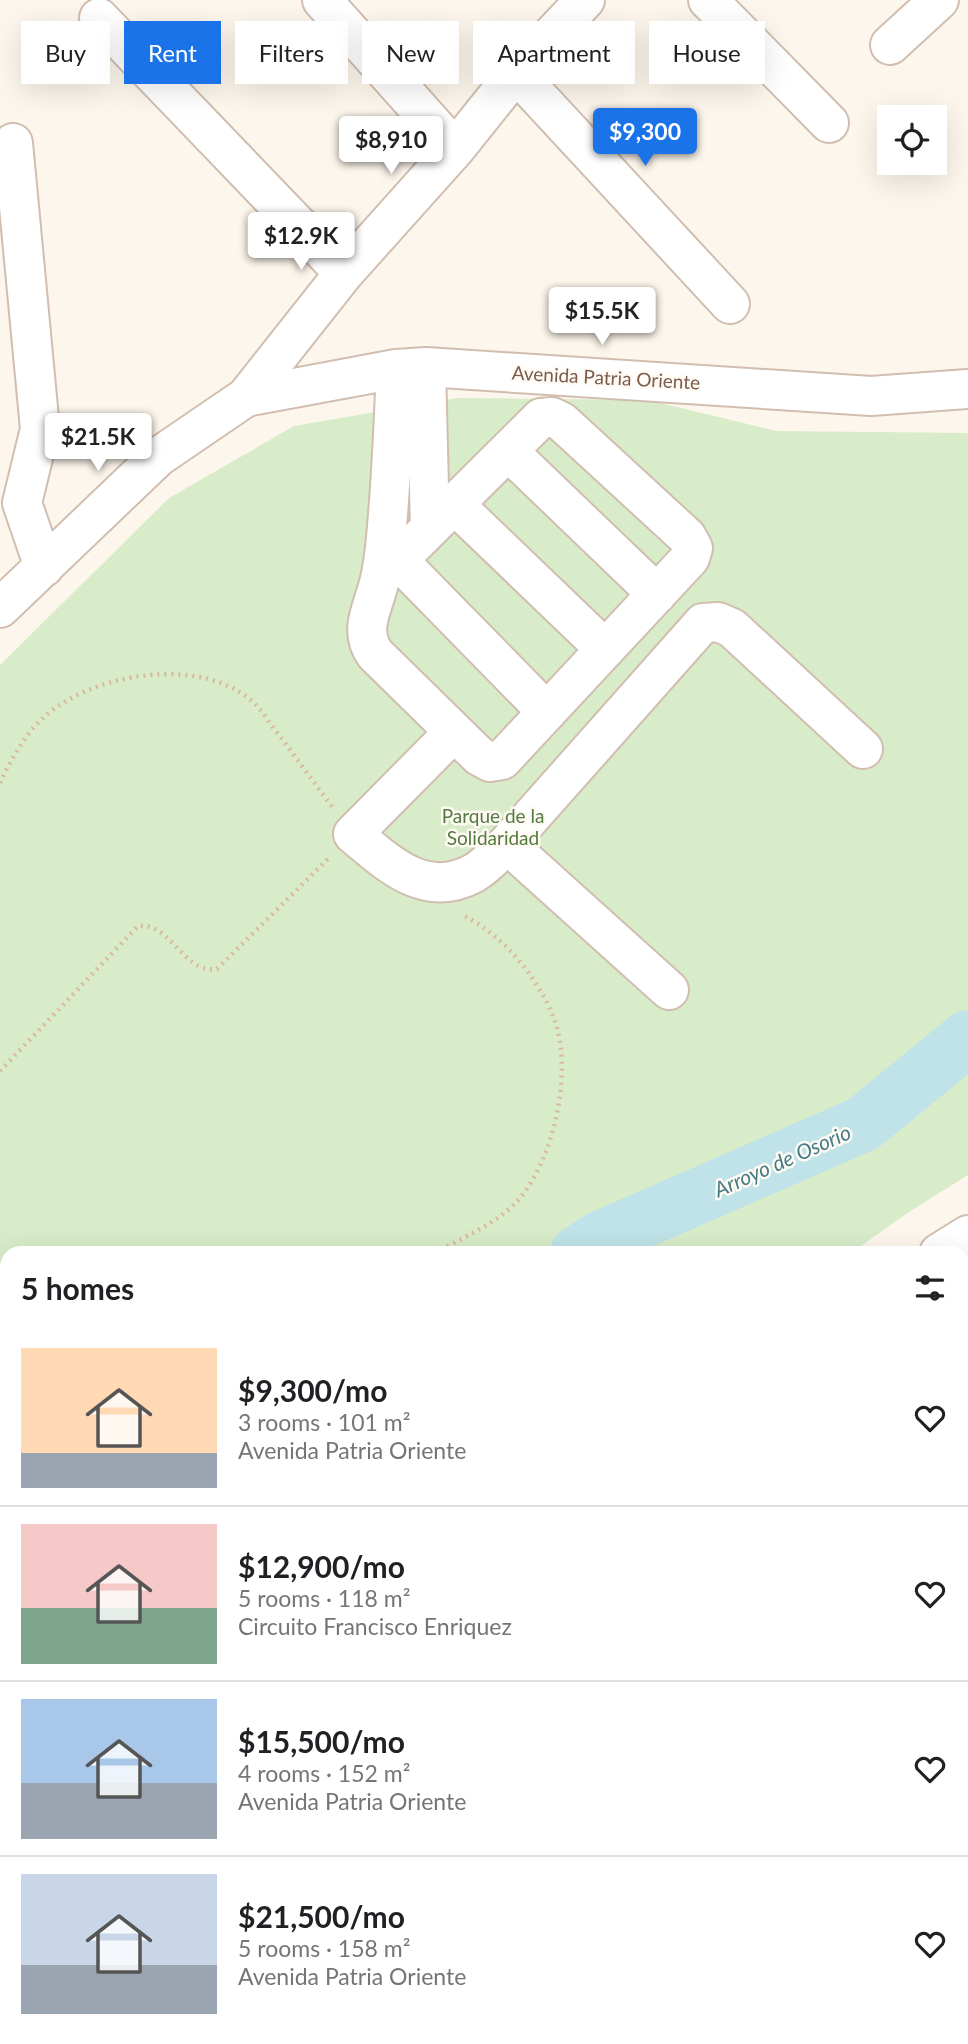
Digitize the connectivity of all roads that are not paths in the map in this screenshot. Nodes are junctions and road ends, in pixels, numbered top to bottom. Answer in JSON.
{"nodes":[{"id":1,"x":322,"y":0,"type":"edge"},
{"id":2,"x":708,"y":0,"type":"edge"},
{"id":3,"x":939,"y":0,"type":"edge"},
{"id":4,"x":571,"y":5,"type":"edge"},
{"id":5,"x":99,"y":18,"type":"dead end"},
{"id":6,"x":558,"y":21,"type":"edge"},
{"id":7,"x":890,"y":45,"type":"dead end"},
{"id":8,"x":507,"y":84,"type":"edge"},
{"id":9,"x":526,"y":84,"type":"edge"},
{"id":10,"x":829,"y":123,"type":"dead end"},
{"id":11,"x":13,"y":143,"type":"dead end"},
{"id":12,"x":455,"y":149,"type":"junction"},
{"id":13,"x":344,"y":273,"type":"junction"},
{"id":14,"x":730,"y":304,"type":"dead end"},
{"id":15,"x":411,"y":368,"type":"junction"},
{"id":16,"x":968,"y":388,"type":"edge"},
{"id":17,"x":246,"y":397,"type":"junction"},
{"id":18,"x":508,"y":451,"type":"junction"},
{"id":19,"x":429,"y":465,"type":"junction"},
{"id":20,"x":392,"y":472,"type":"junction"},
{"id":21,"x":442,"y":516,"type":"junction"},
{"id":22,"x":44,"y":567,"type":"junction"},
{"id":23,"x":389,"y":568,"type":"junction"},
{"id":24,"x":657,"y":594,"type":"junction"},
{"id":25,"x":0,"y":608,"type":"edge"},
{"id":26,"x":605,"y":649,"type":"junction"},
{"id":27,"x":547,"y":712,"type":"junction"},
{"id":28,"x":454,"y":732,"type":"junction"},
{"id":29,"x":863,"y":749,"type":"dead end"},
{"id":30,"x":507,"y":844,"type":"junction"},
{"id":31,"x":669,"y":990,"type":"dead end"},
{"id":32,"x":968,"y":1235,"type":"edge"},
{"id":33,"x":950,"y":1246,"type":"edge"}],
"edges":[{"from":1,"to":12,"type":"street"},
{"from":2,"to":10,"type":"street"},
{"from":3,"to":7,"type":"street"},
{"from":4,"to":6,"type":"street","name":"Avenida Patria Oriente"},
{"from":5,"to":13,"type":"street"},
{"from":8,"to":12,"type":"street","name":"Avenida Patria Oriente"},
{"from":9,"to":14,"type":"street"},
{"from":11,"to":22,"type":"street"},
{"from":12,"to":13,"type":"street","name":"Avenida Patria Oriente"},
{"from":13,"to":17,"type":"street","name":"Avenida Patria Oriente"},
{"from":15,"to":16,"type":"street","name":"Avenida Patria Oriente"},
{"from":15,"to":17,"type":"street","name":"Avenida Patria Oriente"},
{"from":15,"to":19,"type":"street"},
{"from":15,"to":20,"type":"street"},
{"from":17,"to":22,"type":"street","name":"Avenida Patria Oriente"},
{"from":18,"to":21,"type":"street"},
{"from":18,"to":24,"type":"street"},
{"from":18,"to":24,"type":"street"},
{"from":19,"to":20,"type":"street"},
{"from":19,"to":21,"type":"street"},
{"from":20,"to":23,"type":"street"},
{"from":21,"to":23,"type":"street"},
{"from":21,"to":26,"type":"street"},
{"from":22,"to":25,"type":"street","name":"Avenida Patria Oriente"},
{"from":23,"to":27,"type":"street"},
{"from":23,"to":28,"type":"street"},
{"from":24,"to":26,"type":"street"},
{"from":26,"to":27,"type":"street"},
{"from":27,"to":28,"type":"street"},
{"from":28,"to":30,"type":"street"},
{"from":29,"to":30,"type":"street"},
{"from":30,"to":31,"type":"street"},
{"from":32,"to":33,"type":"street"}]}
